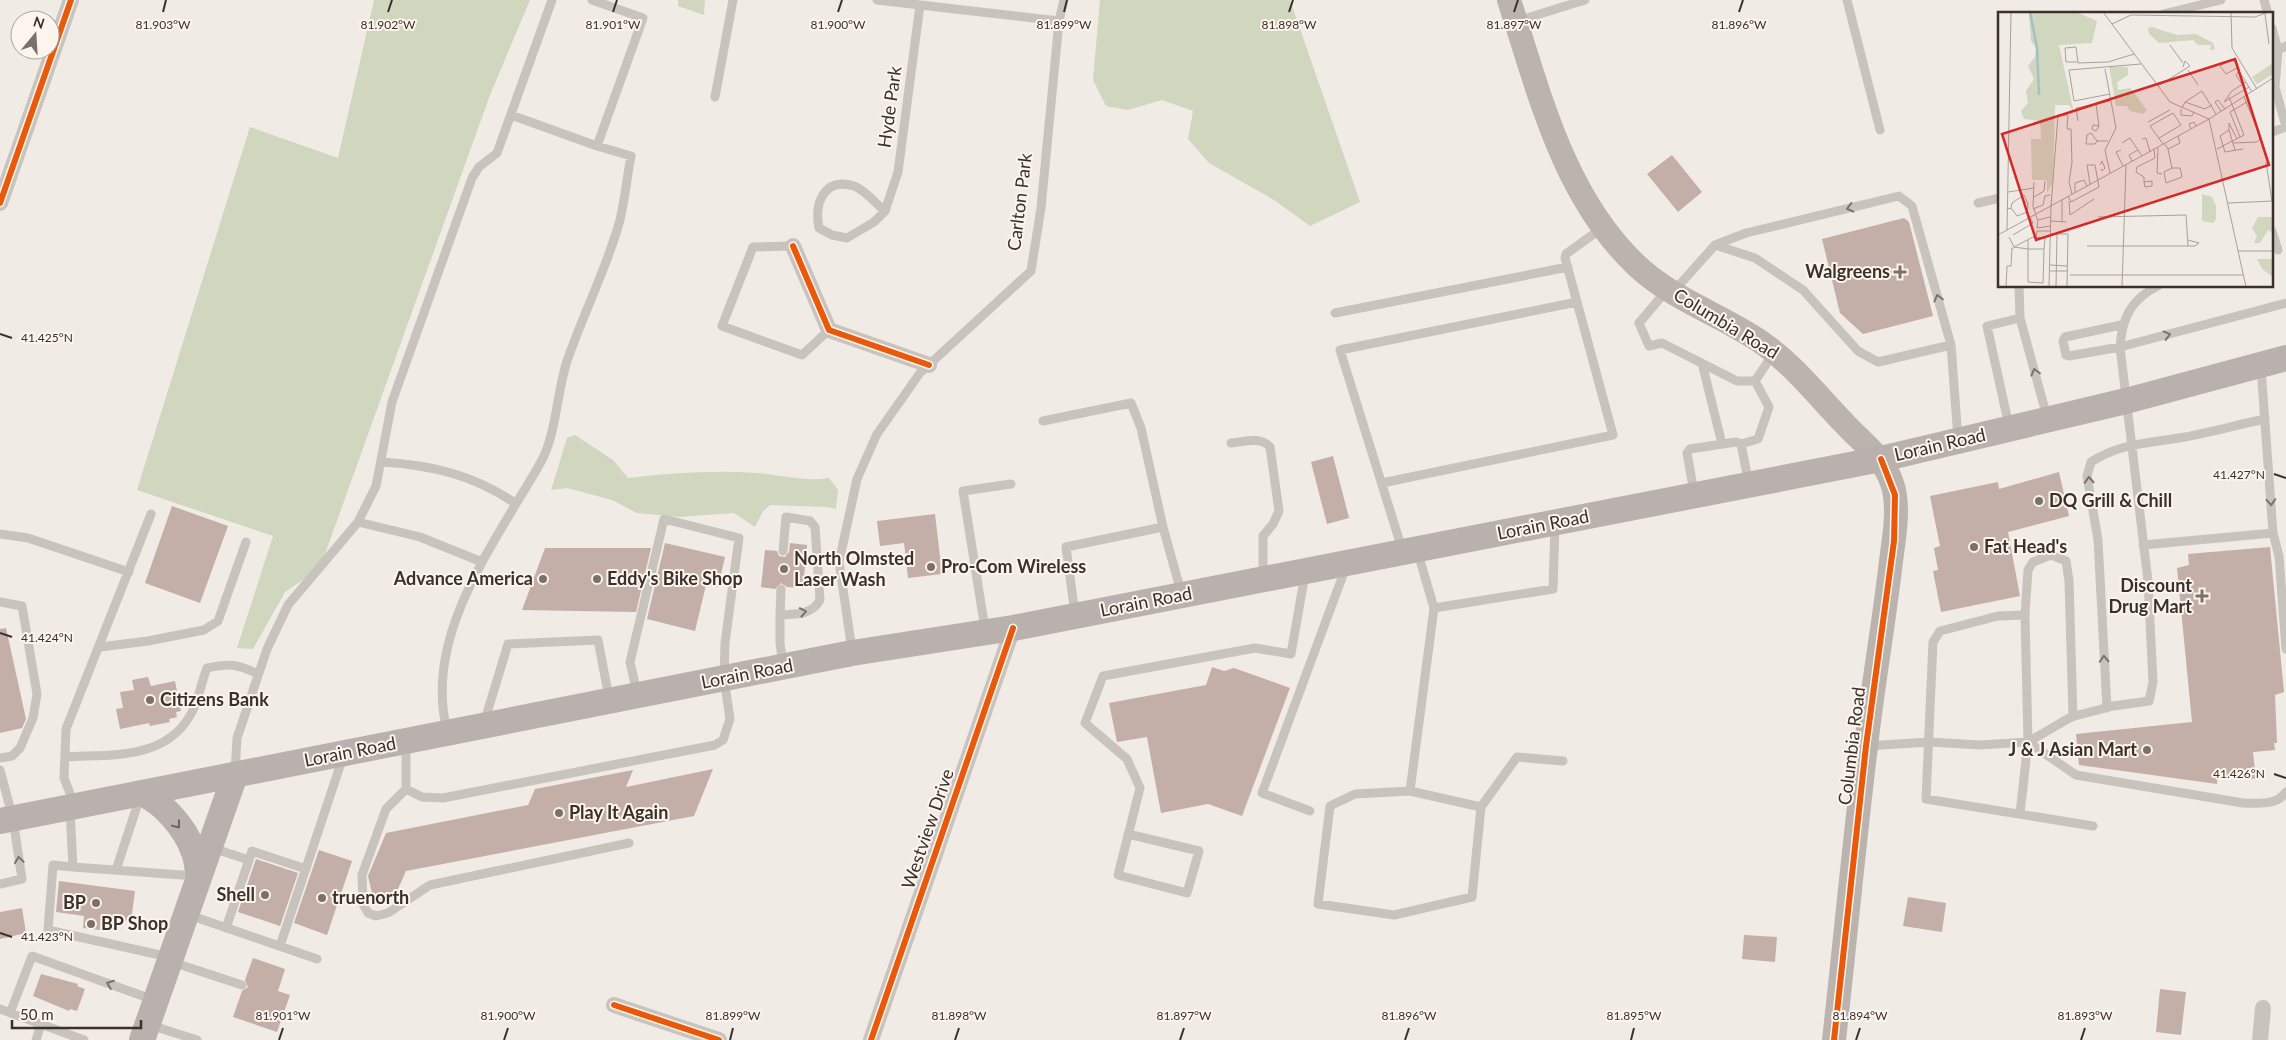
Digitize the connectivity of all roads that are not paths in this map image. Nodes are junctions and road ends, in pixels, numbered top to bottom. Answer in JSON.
{"nodes":[{"id":1,"x":71,"y":0,"type":"edge"},
{"id":2,"x":552,"y":0,"type":"edge"},
{"id":3,"x":592,"y":0,"type":"edge"},
{"id":4,"x":733,"y":0,"type":"edge"},
{"id":5,"x":877,"y":0,"type":"edge"},
{"id":6,"x":1064,"y":0,"type":"edge"},
{"id":7,"x":1585,"y":0,"type":"edge"},
{"id":8,"x":1847,"y":0,"type":"edge"},
{"id":9,"x":2221,"y":0,"type":"edge"},
{"id":10,"x":920,"y":5,"type":"junction"},
{"id":11,"x":1513,"y":11,"type":"edge"},
{"id":12,"x":2171,"y":12,"type":"edge"},
{"id":13,"x":1059,"y":21,"type":"junction"},
{"id":14,"x":2274,"y":32,"type":"edge"},
{"id":15,"x":2282,"y":48,"type":"edge"},
{"id":16,"x":2274,"y":87,"type":"edge"},
{"id":17,"x":715,"y":97,"type":"dead end"},
{"id":18,"x":511,"y":115,"type":"junction"},
{"id":19,"x":2286,"y":127,"type":"edge"},
{"id":20,"x":1880,"y":130,"type":"dead end"},
{"id":21,"x":2274,"y":131,"type":"edge"},
{"id":22,"x":597,"y":146,"type":"junction"},
{"id":23,"x":1998,"y":198,"type":"edge"},
{"id":24,"x":0,"y":203,"type":"edge"},
{"id":25,"x":1978,"y":203,"type":"dead end"},
{"id":26,"x":885,"y":211,"type":"junction"},
{"id":27,"x":1603,"y":228,"type":"junction"},
{"id":28,"x":2274,"y":236,"type":"edge"},
{"id":29,"x":1715,"y":245,"type":"junction"},
{"id":30,"x":793,"y":246,"type":"joint"},
{"id":31,"x":2279,"y":250,"type":"edge"},
{"id":32,"x":1568,"y":267,"type":"junction"},
{"id":33,"x":2020,"y":288,"type":"edge"},
{"id":34,"x":2154,"y":288,"type":"edge"},
{"id":35,"x":1670,"y":291,"type":"junction"},
{"id":36,"x":1577,"y":302,"type":"junction"},
{"id":37,"x":2286,"y":304,"type":"edge"},
{"id":38,"x":1335,"y":313,"type":"dead end"},
{"id":39,"x":2020,"y":318,"type":"junction"},
{"id":40,"x":2121,"y":325,"type":"junction"},
{"id":41,"x":829,"y":330,"type":"junction"},
{"id":42,"x":1950,"y":345,"type":"junction"},
{"id":43,"x":2120,"y":347,"type":"junction"},
{"id":44,"x":1775,"y":351,"type":"junction"},
{"id":45,"x":2286,"y":358,"type":"edge"},
{"id":46,"x":1702,"y":363,"type":"junction"},
{"id":47,"x":929,"y":365,"type":"junction"},
{"id":48,"x":2261,"y":366,"type":"junction"},
{"id":49,"x":1755,"y":382,"type":"junction"},
{"id":50,"x":2126,"y":401,"type":"junction"},
{"id":51,"x":2265,"y":418,"type":"junction"},
{"id":52,"x":2048,"y":419,"type":"junction"},
{"id":53,"x":1044,"y":421,"type":"dead end"},
{"id":54,"x":2010,"y":428,"type":"junction"},
{"id":55,"x":1958,"y":441,"type":"junction"},
{"id":56,"x":1231,"y":443,"type":"dead end"},
{"id":57,"x":1722,"y":444,"type":"junction"},
{"id":58,"x":1741,"y":444,"type":"junction"},
{"id":59,"x":2132,"y":445,"type":"junction"},
{"id":60,"x":1881,"y":459,"type":"junction"},
{"id":61,"x":382,"y":462,"type":"junction"},
{"id":62,"x":1382,"y":483,"type":"junction"},
{"id":63,"x":1011,"y":484,"type":"dead end"},
{"id":64,"x":1749,"y":485,"type":"junction"},
{"id":65,"x":1694,"y":495,"type":"junction"},
{"id":66,"x":516,"y":504,"type":"junction"},
{"id":67,"x":152,"y":514,"type":"dead end"},
{"id":68,"x":358,"y":522,"type":"junction"},
{"id":69,"x":1555,"y":522,"type":"junction"},
{"id":70,"x":1163,"y":527,"type":"junction"},
{"id":71,"x":2273,"y":533,"type":"junction"},
{"id":72,"x":0,"y":534,"type":"edge"},
{"id":73,"x":246,"y":542,"type":"dead end"},
{"id":74,"x":2143,"y":545,"type":"junction"},
{"id":75,"x":1410,"y":550,"type":"junction"},
{"id":76,"x":783,"y":551,"type":"dead end"},
{"id":77,"x":482,"y":562,"type":"junction"},
{"id":78,"x":1348,"y":562,"type":"junction"},
{"id":79,"x":1305,"y":571,"type":"junction"},
{"id":80,"x":129,"y":572,"type":"junction"},
{"id":81,"x":1263,"y":579,"type":"junction"},
{"id":82,"x":781,"y":589,"type":"dead end"},
{"id":83,"x":1181,"y":595,"type":"junction"},
{"id":84,"x":0,"y":602,"type":"edge"},
{"id":85,"x":1434,"y":608,"type":"junction"},
{"id":86,"x":780,"y":615,"type":"junction"},
{"id":87,"x":2025,"y":615,"type":"junction"},
{"id":88,"x":1075,"y":616,"type":"junction"},
{"id":89,"x":1013,"y":628,"type":"junction"},
{"id":90,"x":985,"y":632,"type":"junction"},
{"id":91,"x":100,"y":647,"type":"junction"},
{"id":92,"x":2286,"y":649,"type":"edge"},
{"id":93,"x":852,"y":653,"type":"junction"},
{"id":94,"x":784,"y":666,"type":"junction"},
{"id":95,"x":258,"y":674,"type":"junction"},
{"id":96,"x":724,"y":678,"type":"junction"},
{"id":97,"x":637,"y":695,"type":"junction"},
{"id":98,"x":610,"y":701,"type":"junction"},
{"id":99,"x":2107,"y":708,"type":"junction"},
{"id":100,"x":2073,"y":717,"type":"junction"},
{"id":101,"x":484,"y":726,"type":"junction"},
{"id":102,"x":447,"y":733,"type":"junction"},
{"id":103,"x":406,"y":741,"type":"junction"},
{"id":104,"x":1930,"y":742,"type":"junction"},
{"id":105,"x":2028,"y":742,"type":"junction"},
{"id":106,"x":1866,"y":746,"type":"junction"},
{"id":107,"x":345,"y":753,"type":"junction"},
{"id":108,"x":65,"y":757,"type":"junction"},
{"id":109,"x":0,"y":758,"type":"edge"},
{"id":110,"x":1563,"y":761,"type":"dead end"},
{"id":111,"x":0,"y":770,"type":"edge"},
{"id":112,"x":235,"y":775,"type":"junction"},
{"id":113,"x":406,"y":788,"type":"junction"},
{"id":114,"x":1410,"y":791,"type":"junction"},
{"id":115,"x":2286,"y":792,"type":"edge"},
{"id":116,"x":141,"y":793,"type":"junction"},
{"id":117,"x":72,"y":807,"type":"junction"},
{"id":118,"x":1481,"y":807,"type":"junction"},
{"id":119,"x":1310,"y":811,"type":"dead end"},
{"id":120,"x":2020,"y":814,"type":"junction"},
{"id":121,"x":6,"y":820,"type":"edge"},
{"id":122,"x":2093,"y":826,"type":"dead end"},
{"id":123,"x":1128,"y":834,"type":"junction"},
{"id":124,"x":629,"y":842,"type":"dead end"},
{"id":125,"x":210,"y":847,"type":"junction"},
{"id":126,"x":249,"y":860,"type":"junction"},
{"id":127,"x":73,"y":866,"type":"junction"},
{"id":128,"x":306,"y":869,"type":"junction"},
{"id":129,"x":116,"y":870,"type":"junction"},
{"id":130,"x":199,"y":877,"type":"junction"},
{"id":131,"x":0,"y":884,"type":"edge"},
{"id":132,"x":186,"y":914,"type":"junction"},
{"id":133,"x":226,"y":928,"type":"junction"},
{"id":134,"x":280,"y":946,"type":"junction"},
{"id":135,"x":317,"y":959,"type":"dead end"},
{"id":136,"x":170,"y":960,"type":"junction"},
{"id":137,"x":242,"y":985,"type":"dead end"},
{"id":138,"x":614,"y":1005,"type":"dead end"},
{"id":139,"x":2263,"y":1008,"type":"dead end"},
{"id":140,"x":0,"y":1009,"type":"edge"},
{"id":141,"x":10,"y":1013,"type":"junction"},
{"id":142,"x":149,"y":1022,"type":"edge"},
{"id":143,"x":41,"y":1024,"type":"junction"},
{"id":144,"x":36,"y":1040,"type":"edge"},
{"id":145,"x":84,"y":1040,"type":"edge"},
{"id":146,"x":197,"y":1040,"type":"edge"},
{"id":147,"x":719,"y":1040,"type":"edge"},
{"id":148,"x":871,"y":1040,"type":"edge"},
{"id":149,"x":1834,"y":1040,"type":"edge"},
{"id":150,"x":2260,"y":1040,"type":"edge"}],
"edges":[{"from":1,"to":24,"type":"street"},
{"from":2,"to":18,"type":"lane"},
{"from":3,"to":22,"type":"lane"},
{"from":4,"to":17,"type":"lane"},
{"from":5,"to":10,"type":"lane"},
{"from":6,"to":13,"type":"lane","name":"Carlton Park"},
{"from":7,"to":11,"type":"lane"},
{"from":8,"to":20,"type":"lane"},
{"from":9,"to":12,"type":"lane"},
{"from":10,"to":13,"type":"lane"},
{"from":10,"to":26,"type":"lane","name":"Hyde Park"},
{"from":11,"to":27,"type":"main road","name":"Columbia Road"},
{"from":13,"to":47,"type":"lane","name":"Carlton Park"},
{"from":14,"to":15,"type":"lane"},
{"from":15,"to":16,"type":"lane"},
{"from":16,"to":19,"type":"lane"},
{"from":18,"to":22,"type":"lane"},
{"from":18,"to":61,"type":"lane"},
{"from":19,"to":21,"type":"lane"},
{"from":22,"to":66,"type":"lane"},
{"from":23,"to":25,"type":"lane"},
{"from":26,"to":26,"type":"lane"},
{"from":27,"to":32,"type":"lane"},
{"from":27,"to":35,"type":"main road","name":"Columbia Road"},
{"from":28,"to":31,"type":"lane"},
{"from":29,"to":35,"type":"lane"},
{"from":29,"to":42,"type":"lane"},
{"from":42,"to":29,"type":"lane","one_way":true},
{"from":30,"to":41,"type":"street"},
{"from":30,"to":41,"type":"lane"},
{"from":32,"to":36,"type":"lane"},
{"from":32,"to":38,"type":"lane"},
{"from":33,"to":39,"type":"lane"},
{"from":34,"to":40,"type":"lane"},
{"from":35,"to":44,"type":"main road","name":"Columbia Road"},
{"from":35,"to":46,"type":"lane"},
{"from":36,"to":62,"type":"lane"},
{"from":36,"to":62,"type":"lane"},
{"from":43,"to":37,"type":"lane","one_way":true},
{"from":52,"to":39,"type":"lane","one_way":true},
{"from":39,"to":54,"type":"lane"},
{"from":40,"to":43,"type":"lane"},
{"from":40,"to":43,"type":"lane"},
{"from":41,"to":47,"type":"street"},
{"from":42,"to":55,"type":"lane"},
{"from":43,"to":50,"type":"lane"},
{"from":44,"to":49,"type":"lane"},
{"from":44,"to":60,"type":"main road","name":"Columbia Road"},
{"from":45,"to":48,"type":"main road","name":"Lorain Road"},
{"from":46,"to":49,"type":"lane"},
{"from":46,"to":57,"type":"lane"},
{"from":47,"to":93,"type":"lane","name":"Carlton Park"},
{"from":48,"to":50,"type":"main road","name":"Lorain Road"},
{"from":48,"to":51,"type":"lane"},
{"from":49,"to":58,"type":"lane"},
{"from":50,"to":52,"type":"main road","name":"Lorain Road"},
{"from":50,"to":59,"type":"lane"},
{"from":51,"to":59,"type":"lane"},
{"from":51,"to":71,"type":"lane","one_way":true},
{"from":52,"to":54,"type":"main road","name":"Lorain Road"},
{"from":53,"to":70,"type":"lane"},
{"from":54,"to":55,"type":"main road","name":"Lorain Road"},
{"from":55,"to":60,"type":"main road","name":"Lorain Road"},
{"from":56,"to":81,"type":"lane"},
{"from":57,"to":58,"type":"lane"},
{"from":57,"to":65,"type":"lane"},
{"from":58,"to":64,"type":"lane"},
{"from":59,"to":74,"type":"lane"},
{"from":99,"to":59,"type":"lane","one_way":true},
{"from":60,"to":64,"type":"main road","name":"Lorain Road"},
{"from":60,"to":106,"type":"main road","name":"Columbia Road"},
{"from":61,"to":66,"type":"lane"},
{"from":61,"to":68,"type":"lane"},
{"from":62,"to":75,"type":"lane"},
{"from":63,"to":90,"type":"lane"},
{"from":64,"to":65,"type":"main road","name":"Lorain Road"},
{"from":65,"to":69,"type":"main road","name":"Lorain Road"},
{"from":66,"to":77,"type":"lane"},
{"from":67,"to":80,"type":"lane"},
{"from":68,"to":77,"type":"lane"},
{"from":68,"to":95,"type":"lane"},
{"from":69,"to":75,"type":"main road","name":"Lorain Road"},
{"from":69,"to":85,"type":"lane"},
{"from":70,"to":83,"type":"lane"},
{"from":70,"to":88,"type":"lane"},
{"from":71,"to":74,"type":"lane"},
{"from":71,"to":92,"type":"lane"},
{"from":72,"to":80,"type":"lane"},
{"from":73,"to":91,"type":"lane"},
{"from":74,"to":99,"type":"lane"},
{"from":75,"to":78,"type":"main road","name":"Lorain Road"},
{"from":75,"to":85,"type":"lane"},
{"from":86,"to":76,"type":"lane","one_way":true},
{"from":77,"to":102,"type":"lane"},
{"from":78,"to":79,"type":"main road","name":"Lorain Road"},
{"from":78,"to":119,"type":"lane"},
{"from":79,"to":81,"type":"main road","name":"Lorain Road"},
{"from":79,"to":123,"type":"lane"},
{"from":80,"to":91,"type":"lane"},
{"from":81,"to":83,"type":"main road","name":"Lorain Road"},
{"from":82,"to":86,"type":"lane"},
{"from":83,"to":88,"type":"main road","name":"Lorain Road"},
{"from":84,"to":109,"type":"lane"},
{"from":85,"to":114,"type":"lane"},
{"from":86,"to":94,"type":"lane"},
{"from":87,"to":100,"type":"lane"},
{"from":87,"to":104,"type":"lane"},
{"from":87,"to":105,"type":"lane"},
{"from":88,"to":89,"type":"main road","name":"Lorain Road"},
{"from":89,"to":90,"type":"main road","name":"Lorain Road"},
{"from":89,"to":148,"type":"street","name":"Westview Drive"},
{"from":90,"to":93,"type":"main road","name":"Lorain Road"},
{"from":91,"to":108,"type":"lane"},
{"from":93,"to":94,"type":"main road","name":"Lorain Road"},
{"from":94,"to":96,"type":"main road","name":"Lorain Road"},
{"from":95,"to":108,"type":"lane"},
{"from":95,"to":112,"type":"lane"},
{"from":96,"to":97,"type":"main road","name":"Lorain Road"},
{"from":96,"to":97,"type":"lane"},
{"from":96,"to":113,"type":"lane"},
{"from":97,"to":98,"type":"main road","name":"Lorain Road"},
{"from":98,"to":101,"type":"main road","name":"Lorain Road"},
{"from":98,"to":101,"type":"lane"},
{"from":99,"to":100,"type":"lane"},
{"from":100,"to":105,"type":"lane"},
{"from":101,"to":102,"type":"main road","name":"Lorain Road"},
{"from":102,"to":103,"type":"main road","name":"Lorain Road"},
{"from":103,"to":107,"type":"main road","name":"Lorain Road"},
{"from":103,"to":113,"type":"lane"},
{"from":104,"to":105,"type":"lane"},
{"from":104,"to":106,"type":"lane"},
{"from":104,"to":120,"type":"lane"},
{"from":105,"to":115,"type":"lane"},
{"from":105,"to":120,"type":"lane"},
{"from":106,"to":149,"type":"main road","name":"Columbia Road"},
{"from":107,"to":112,"type":"main road","name":"Lorain Road"},
{"from":107,"to":128,"type":"lane"},
{"from":108,"to":117,"type":"lane"},
{"from":110,"to":118,"type":"lane"},
{"from":111,"to":121,"type":"lane"},
{"from":112,"to":116,"type":"main road","name":"Lorain Road"},
{"from":112,"to":125,"type":"main road"},
{"from":113,"to":124,"type":"lane"},
{"from":114,"to":118,"type":"lane"},
{"from":114,"to":118,"type":"lane"},
{"from":116,"to":117,"type":"main road","name":"Lorain Road"},
{"from":116,"to":129,"type":"lane"},
{"from":116,"to":130,"type":"main road","one_way":true},
{"from":117,"to":121,"type":"main road","name":"Lorain Road"},
{"from":117,"to":127,"type":"lane"},
{"from":120,"to":122,"type":"lane"},
{"from":131,"to":121,"type":"lane","one_way":true},
{"from":123,"to":123,"type":"lane"},
{"from":125,"to":126,"type":"lane"},
{"from":125,"to":130,"type":"main road"},
{"from":126,"to":128,"type":"lane"},
{"from":126,"to":133,"type":"lane"},
{"from":127,"to":129,"type":"lane"},
{"from":127,"to":136,"type":"lane"},
{"from":128,"to":134,"type":"lane"},
{"from":129,"to":130,"type":"lane"},
{"from":130,"to":132,"type":"main road"},
{"from":132,"to":133,"type":"lane"},
{"from":132,"to":136,"type":"main road"},
{"from":133,"to":134,"type":"lane"},
{"from":134,"to":135,"type":"lane"},
{"from":136,"to":137,"type":"lane"},
{"from":136,"to":142,"type":"main road"},
{"from":138,"to":147,"type":"street"},
{"from":139,"to":150,"type":"street"},
{"from":140,"to":141,"type":"lane"},
{"from":142,"to":141,"type":"lane","one_way":true},
{"from":141,"to":143,"type":"lane"},
{"from":142,"to":146,"type":"lane"},
{"from":143,"to":144,"type":"lane"},
{"from":143,"to":145,"type":"lane"}]}
